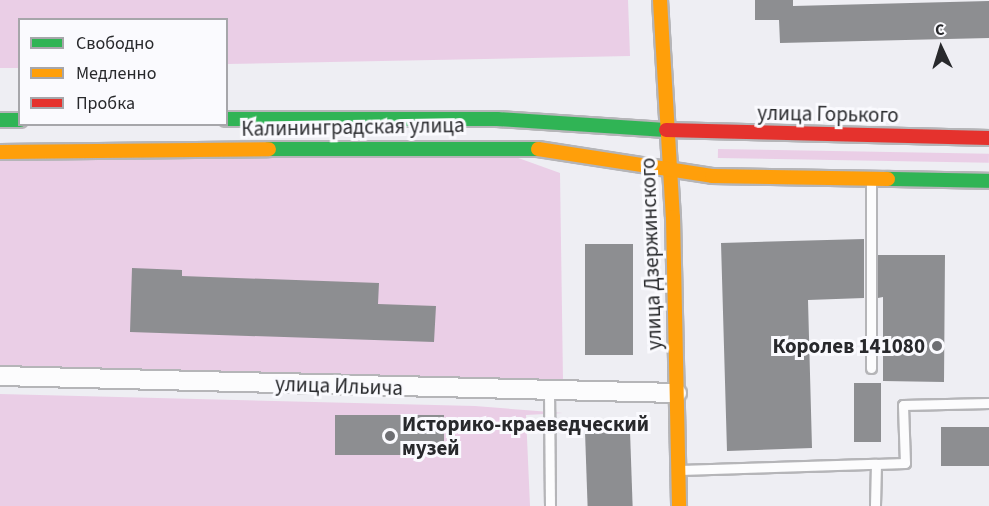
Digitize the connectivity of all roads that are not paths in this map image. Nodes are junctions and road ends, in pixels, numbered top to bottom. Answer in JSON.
{"nodes":[{"id":1,"x":660,"y":0,"type":"edge"},
{"id":2,"x":228,"y":119,"type":"edge"},
{"id":3,"x":0,"y":120,"type":"edge"},
{"id":4,"x":18,"y":120,"type":"edge"},
{"id":5,"x":666,"y":128,"type":"junction"},
{"id":6,"x":989,"y":138,"type":"edge"},
{"id":7,"x":0,"y":152,"type":"edge"},
{"id":8,"x":669,"y":170,"type":"junction"},
{"id":9,"x":871,"y":178,"type":"junction"},
{"id":10,"x":989,"y":181,"type":"edge"},
{"id":11,"x":871,"y":368,"type":"dead end"},
{"id":12,"x":0,"y":376,"type":"edge"},
{"id":13,"x":549,"y":391,"type":"junction"},
{"id":14,"x":677,"y":393,"type":"junction"},
{"id":15,"x":989,"y":403,"type":"edge"},
{"id":16,"x":876,"y":464,"type":"junction"},
{"id":17,"x":679,"y":470,"type":"junction"},
{"id":18,"x":550,"y":506,"type":"edge"},
{"id":19,"x":679,"y":506,"type":"edge"},
{"id":20,"x":875,"y":506,"type":"edge"}],
"edges":[{"from":1,"to":5,"type":"main road","name":"улица Дзержинского"},
{"from":2,"to":5,"type":"main road","name":"Калининградская улица"},
{"from":3,"to":4,"type":"main road"},
{"from":5,"to":6,"type":"main road","name":"улица Горького"},
{"from":5,"to":8,"type":"main road","name":"улица Дзержинского"},
{"from":7,"to":8,"type":"main road","name":"Калининградская улица"},
{"from":8,"to":9,"type":"main road"},
{"from":8,"to":14,"type":"main road","name":"улица Дзержинского"},
{"from":9,"to":10,"type":"main road"},
{"from":9,"to":11,"type":"lane"},
{"from":12,"to":13,"type":"street","name":"улица Ильича"},
{"from":13,"to":14,"type":"street","name":"улица Ильича"},
{"from":13,"to":18,"type":"lane"},
{"from":14,"to":17,"type":"main road","name":"улица Дзержинского"},
{"from":15,"to":16,"type":"lane"},
{"from":16,"to":17,"type":"lane"},
{"from":16,"to":20,"type":"lane"},
{"from":17,"to":19,"type":"main road","name":"улица Дзержинского"}]}
